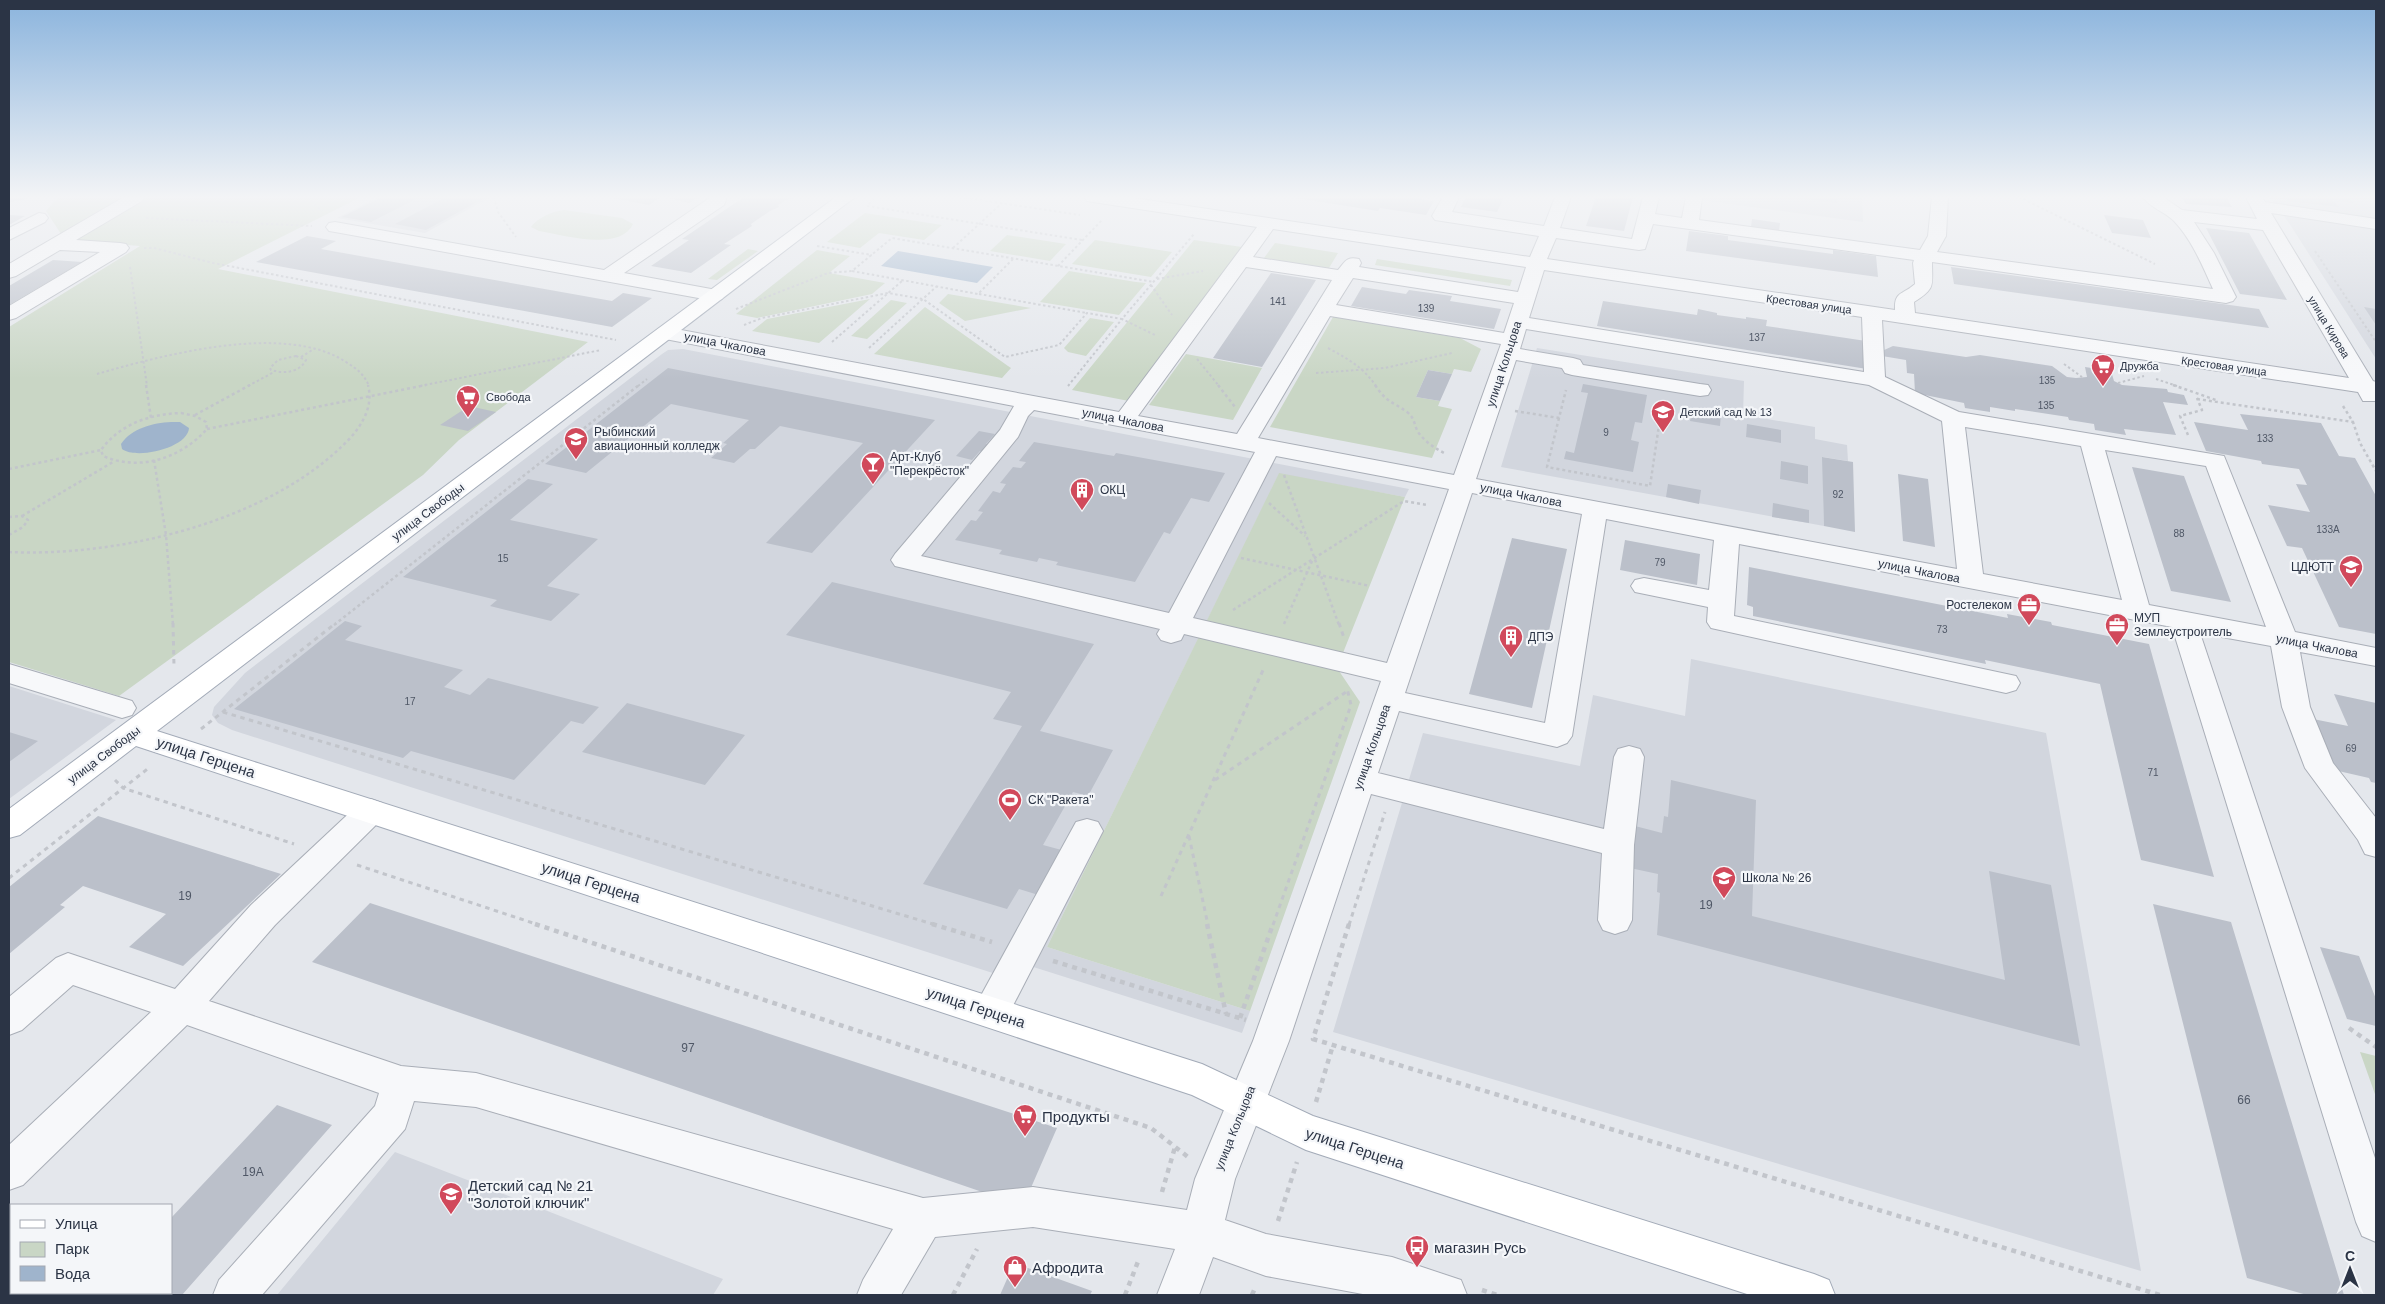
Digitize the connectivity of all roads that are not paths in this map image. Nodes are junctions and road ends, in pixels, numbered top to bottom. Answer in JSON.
{"nodes":[{"id":1,"x":34,"y":258,"type":"edge"},
{"id":2,"x":107,"y":258,"type":"edge"},
{"id":3,"x":506,"y":258,"type":"edge"},
{"id":4,"x":634,"y":258,"type":"edge"},
{"id":5,"x":765,"y":258,"type":"edge"},
{"id":6,"x":1244,"y":258,"type":"edge"},
{"id":7,"x":1502,"y":258,"type":"edge"},
{"id":8,"x":1538,"y":258,"type":"edge"},
{"id":9,"x":1925,"y":258,"type":"edge"},
{"id":10,"x":1940,"y":258,"type":"edge"},
{"id":11,"x":2206,"y":258,"type":"edge"},
{"id":12,"x":2289,"y":258,"type":"edge"},
{"id":13,"x":1240,"y":263,"type":"junction"},
{"id":14,"x":1536,"y":263,"type":"junction"},
{"id":15,"x":1347,"y":270,"type":"junction"},
{"id":16,"x":9,"y":272,"type":"edge"},
{"id":17,"x":607,"y":276,"type":"junction"},
{"id":18,"x":715,"y":295,"type":"junction"},
{"id":19,"x":1324,"y":309,"type":"junction"},
{"id":20,"x":1872,"y":313,"type":"junction"},
{"id":21,"x":9,"y":314,"type":"edge"},
{"id":22,"x":1905,"y":318,"type":"junction"},
{"id":23,"x":1510,"y":330,"type":"junction"},
{"id":24,"x":665,"y":333,"type":"junction"},
{"id":25,"x":1875,"y":380,"type":"junction"},
{"id":26,"x":2370,"y":387,"type":"edge"},
{"id":27,"x":1700,"y":390,"type":"dead end"},
{"id":28,"x":1029,"y":402,"type":"junction"},
{"id":29,"x":2376,"y":405,"type":"edge"},
{"id":30,"x":1953,"y":418,"type":"junction"},
{"id":31,"x":1124,"y":420,"type":"junction"},
{"id":32,"x":1248,"y":435,"type":"junction"},
{"id":33,"x":2091,"y":441,"type":"junction"},
{"id":34,"x":1270,"y":447,"type":"junction"},
{"id":35,"x":1462,"y":484,"type":"junction"},
{"id":36,"x":1595,"y":509,"type":"junction"},
{"id":37,"x":1727,"y":534,"type":"junction"},
{"id":38,"x":1971,"y":580,"type":"junction"},
{"id":39,"x":1644,"y":586,"type":"dead end"},
{"id":40,"x":1722,"y":601,"type":"junction"},
{"id":41,"x":2138,"y":612,"type":"junction"},
{"id":42,"x":2183,"y":620,"type":"junction"},
{"id":43,"x":1173,"y":629,"type":"junction"},
{"id":44,"x":2284,"y":640,"type":"junction"},
{"id":45,"x":2376,"y":657,"type":"edge"},
{"id":46,"x":9,"y":673,"type":"edge"},
{"id":47,"x":2006,"y":683,"type":"dead end"},
{"id":48,"x":1393,"y":687,"type":"junction"},
{"id":49,"x":128,"y":721,"type":"junction"},
{"id":50,"x":1629,"y":757,"type":"dead end"},
{"id":51,"x":1361,"y":780,"type":"junction"},
{"id":52,"x":372,"y":811,"type":"junction"},
{"id":53,"x":9,"y":826,"type":"edge"},
{"id":54,"x":1087,"y":831,"type":"dead end"},
{"id":55,"x":2376,"y":844,"type":"edge"},
{"id":56,"x":1618,"y":845,"type":"junction"},
{"id":57,"x":1615,"y":920,"type":"dead end"},
{"id":58,"x":182,"y":1006,"type":"junction"},
{"id":59,"x":991,"y":1012,"type":"junction"},
{"id":60,"x":9,"y":1019,"type":"edge"},
{"id":61,"x":401,"y":1083,"type":"junction"},
{"id":62,"x":1246,"y":1102,"type":"junction"},
{"id":63,"x":9,"y":1171,"type":"edge"},
{"id":64,"x":923,"y":1218,"type":"junction"},
{"id":65,"x":2376,"y":1221,"type":"edge"},
{"id":66,"x":1202,"y":1234,"type":"junction"},
{"id":67,"x":234,"y":1295,"type":"edge"},
{"id":68,"x":878,"y":1295,"type":"edge"},
{"id":69,"x":1178,"y":1295,"type":"edge"},
{"id":70,"x":1446,"y":1295,"type":"edge"},
{"id":71,"x":1814,"y":1295,"type":"edge"}],
"edges":[{"from":1,"to":16,"type":"street"},
{"from":2,"to":21,"type":"street"},
{"from":3,"to":17,"type":"street"},
{"from":4,"to":17,"type":"street"},
{"from":5,"to":18,"type":"main road","name":"улица Свободы"},
{"from":6,"to":13,"type":"street"},
{"from":7,"to":14,"type":"street","name":"Крестовая улица"},
{"from":8,"to":14,"type":"street","name":"улица Кольцова"},
{"from":9,"to":22,"type":"street"},
{"from":10,"to":11,"type":"street"},
{"from":12,"to":26,"type":"street","name":"улица Кирова"},
{"from":13,"to":15,"type":"street"},
{"from":13,"to":31,"type":"street"},
{"from":14,"to":20,"type":"street","name":"Крестовая улица"},
{"from":14,"to":23,"type":"street","name":"улица Кольцова"},
{"from":15,"to":19,"type":"street"},
{"from":15,"to":23,"type":"street"},
{"from":17,"to":18,"type":"street"},
{"from":18,"to":24,"type":"main road","name":"улица Свободы"},
{"from":19,"to":23,"type":"street"},
{"from":19,"to":32,"type":"street"},
{"from":20,"to":22,"type":"street","name":"Крестовая улица"},
{"from":20,"to":25,"type":"street"},
{"from":22,"to":26,"type":"street","name":"Крестовая улица"},
{"from":23,"to":25,"type":"street"},
{"from":23,"to":27,"type":"street"},
{"from":23,"to":35,"type":"street","name":"улица Кольцова"},
{"from":24,"to":28,"type":"street","name":"улица Чкалова"},
{"from":24,"to":49,"type":"main road","name":"улица Свободы"},
{"from":25,"to":30,"type":"street"},
{"from":26,"to":29,"type":"street","name":"улица Кирова"},
{"from":28,"to":31,"type":"street","name":"улица Чкалова"},
{"from":28,"to":43,"type":"street"},
{"from":30,"to":33,"type":"street"},
{"from":30,"to":38,"type":"street"},
{"from":31,"to":32,"type":"street","name":"улица Чкалова"},
{"from":32,"to":34,"type":"street","name":"улица Чкалова"},
{"from":33,"to":41,"type":"street"},
{"from":33,"to":44,"type":"street"},
{"from":34,"to":35,"type":"street","name":"улица Чкалова"},
{"from":34,"to":43,"type":"street"},
{"from":35,"to":36,"type":"street","name":"улица Чкалова"},
{"from":35,"to":48,"type":"street","name":"улица Кольцова"},
{"from":36,"to":37,"type":"street","name":"улица Чкалова"},
{"from":36,"to":48,"type":"street"},
{"from":37,"to":38,"type":"street","name":"улица Чкалова"},
{"from":37,"to":40,"type":"street"},
{"from":38,"to":41,"type":"street","name":"улица Чкалова"},
{"from":39,"to":40,"type":"street"},
{"from":40,"to":47,"type":"street"},
{"from":41,"to":42,"type":"street","name":"улица Чкалова"},
{"from":42,"to":44,"type":"street","name":"улица Чкалова"},
{"from":42,"to":65,"type":"street"},
{"from":43,"to":48,"type":"street"},
{"from":44,"to":45,"type":"street","name":"улица Чкалова"},
{"from":44,"to":55,"type":"street"},
{"from":46,"to":49,"type":"street"},
{"from":48,"to":51,"type":"street","name":"улица Кольцова"},
{"from":49,"to":52,"type":"main road","name":"улица Герцена"},
{"from":49,"to":53,"type":"main road","name":"улица Свободы"},
{"from":50,"to":56,"type":"street"},
{"from":51,"to":56,"type":"street"},
{"from":51,"to":62,"type":"street","name":"улица Кольцова"},
{"from":52,"to":58,"type":"street"},
{"from":52,"to":59,"type":"main road","name":"улица Герцена"},
{"from":54,"to":59,"type":"street"},
{"from":56,"to":57,"type":"street"},
{"from":58,"to":60,"type":"street"},
{"from":58,"to":61,"type":"street"},
{"from":58,"to":63,"type":"street"},
{"from":59,"to":62,"type":"main road","name":"улица Герцена"},
{"from":61,"to":64,"type":"street"},
{"from":61,"to":67,"type":"street"},
{"from":62,"to":66,"type":"street","name":"улица Кольцова"},
{"from":62,"to":71,"type":"main road","name":"улица Герцена"},
{"from":64,"to":66,"type":"street"},
{"from":64,"to":68,"type":"street"},
{"from":66,"to":69,"type":"street","name":"улица Кольцова"},
{"from":66,"to":70,"type":"street"}]}
